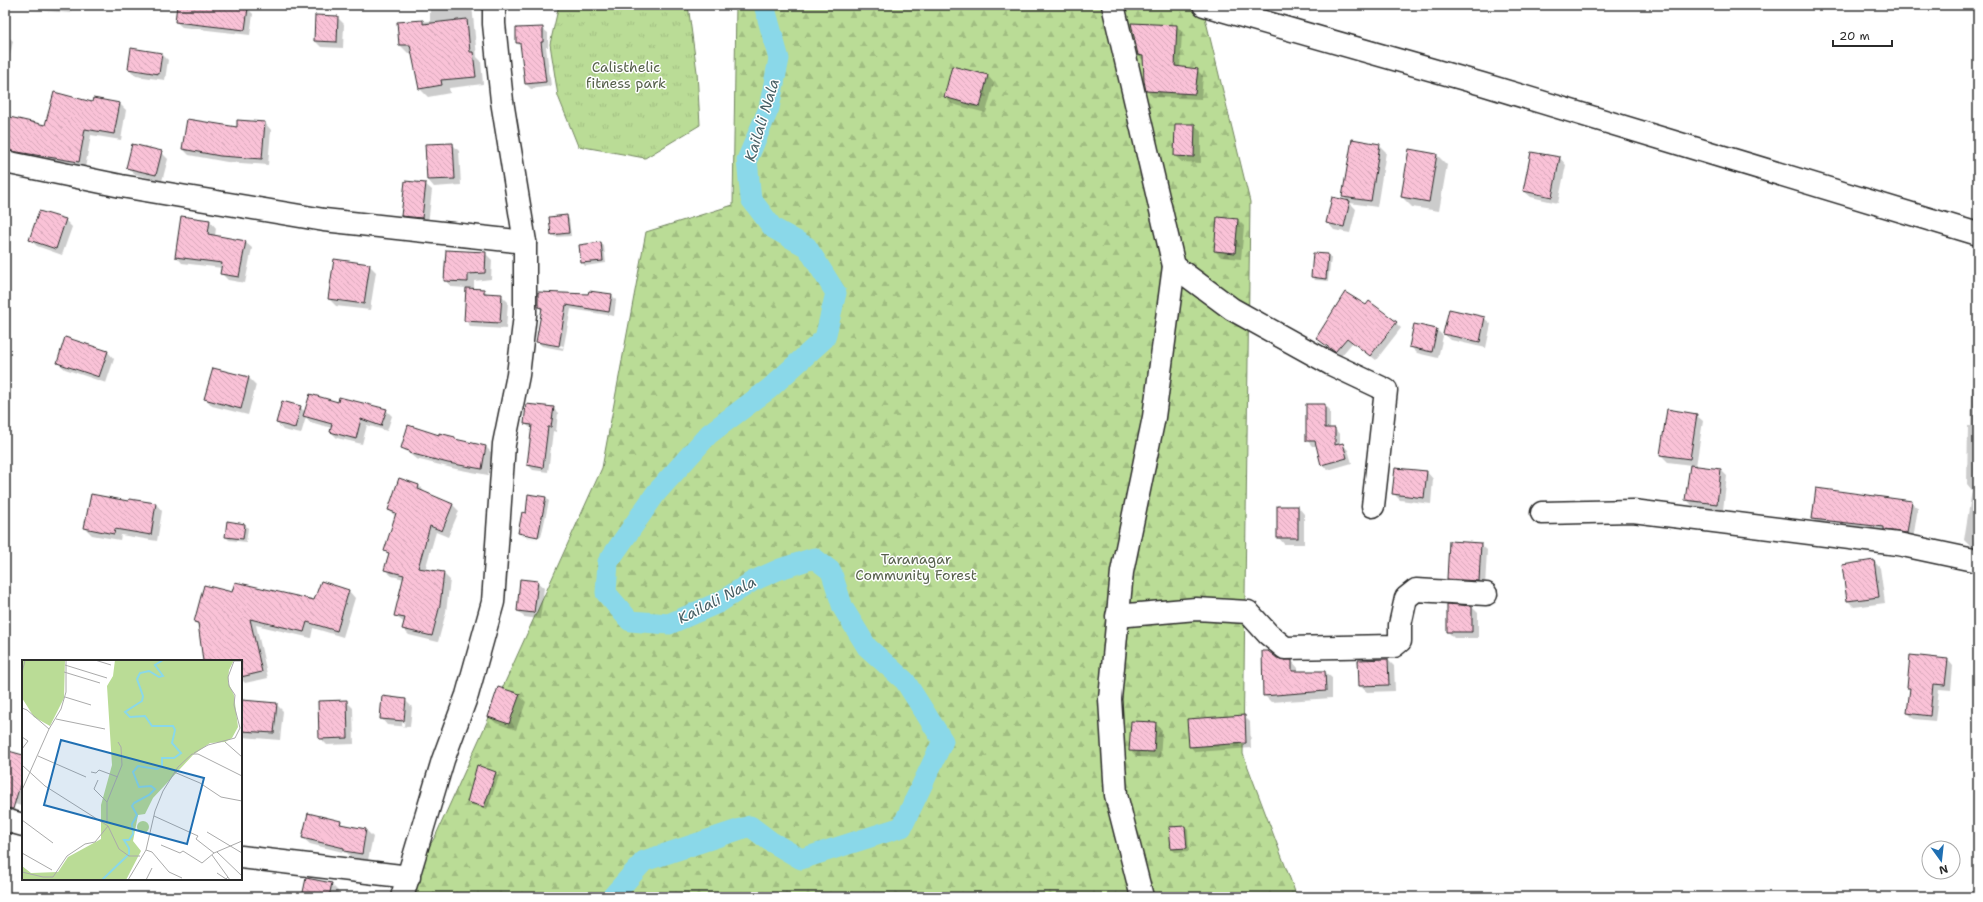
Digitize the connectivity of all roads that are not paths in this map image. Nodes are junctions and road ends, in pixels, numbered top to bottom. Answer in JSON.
{"nodes":[{"id":1,"x":494,"y":5,"type":"edge"},
{"id":2,"x":1113,"y":5,"type":"edge"},
{"id":3,"x":1204,"y":5,"type":"edge"},
{"id":4,"x":5,"y":162,"type":"edge"},
{"id":5,"x":1978,"y":234,"type":"edge"},
{"id":6,"x":525,"y":242,"type":"junction"},
{"id":7,"x":1174,"y":266,"type":"junction"},
{"id":8,"x":1373,"y":506,"type":"dead end"},
{"id":9,"x":1542,"y":513,"type":"dead end"},
{"id":10,"x":1978,"y":561,"type":"edge"},
{"id":11,"x":1486,"y":594,"type":"dead end"},
{"id":12,"x":1117,"y":616,"type":"junction"},
{"id":13,"x":5,"y":820,"type":"edge"},
{"id":14,"x":22,"y":824,"type":"edge"},
{"id":15,"x":242,"y":857,"type":"edge"},
{"id":16,"x":406,"y":887,"type":"edge"},
{"id":17,"x":1142,"y":897,"type":"edge"}],
"edges":[{"from":1,"to":6,"type":"street"},
{"from":2,"to":7,"type":"street"},
{"from":3,"to":5,"type":"street"},
{"from":4,"to":6,"type":"street"},
{"from":6,"to":16,"type":"street"},
{"from":7,"to":8,"type":"street"},
{"from":7,"to":12,"type":"street"},
{"from":9,"to":10,"type":"street"},
{"from":11,"to":12,"type":"street"},
{"from":12,"to":17,"type":"street"},
{"from":13,"to":14,"type":"street"},
{"from":15,"to":16,"type":"street"}]}
